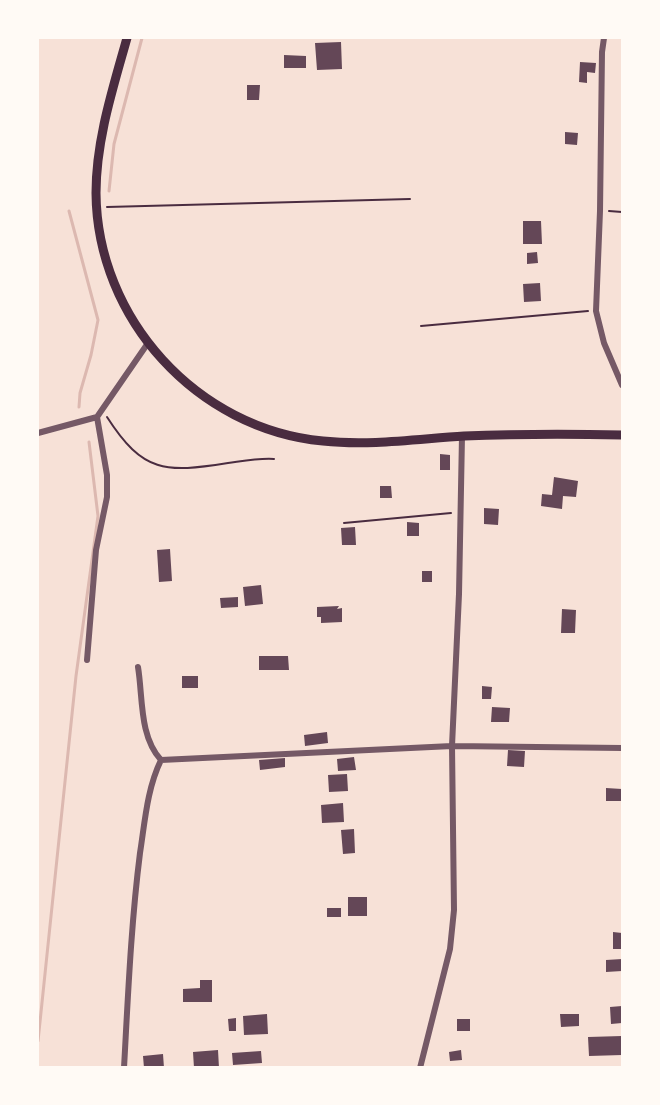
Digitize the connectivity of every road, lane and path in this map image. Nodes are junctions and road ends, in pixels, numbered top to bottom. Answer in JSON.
{"nodes":[{"id":1,"x":127,"y":38,"type":"edge"},
{"id":2,"x":604,"y":38,"type":"edge"},
{"id":3,"x":410,"y":199,"type":"dead end"},
{"id":4,"x":96,"y":207,"type":"junction"},
{"id":5,"x":600,"y":211,"type":"junction"},
{"id":6,"x":622,"y":212,"type":"edge"},
{"id":7,"x":596,"y":311,"type":"junction"},
{"id":8,"x":421,"y":326,"type":"dead end"},
{"id":9,"x":148,"y":344,"type":"junction"},
{"id":10,"x":622,"y":385,"type":"edge"},
{"id":11,"x":102,"y":409,"type":"junction"},
{"id":12,"x":97,"y":417,"type":"junction"},
{"id":13,"x":38,"y":433,"type":"edge"},
{"id":14,"x":622,"y":435,"type":"edge"},
{"id":15,"x":462,"y":436,"type":"junction"},
{"id":16,"x":274,"y":459,"type":"dead end"},
{"id":17,"x":461,"y":512,"type":"junction"},
{"id":18,"x":344,"y":523,"type":"dead end"},
{"id":19,"x":87,"y":660,"type":"dead end"},
{"id":20,"x":138,"y":667,"type":"dead end"},
{"id":21,"x":452,"y":746,"type":"junction"},
{"id":22,"x":622,"y":748,"type":"edge"},
{"id":23,"x":161,"y":760,"type":"junction"},
{"id":24,"x":124,"y":1068,"type":"edge"},
{"id":25,"x":420,"y":1068,"type":"edge"}],
"edges":[{"from":1,"to":4,"type":"main road"},
{"from":2,"to":5,"type":"street"},
{"from":3,"to":4,"type":"path"},
{"from":4,"to":9,"type":"main road"},
{"from":5,"to":6,"type":"path"},
{"from":5,"to":7,"type":"street"},
{"from":7,"to":8,"type":"path"},
{"from":7,"to":10,"type":"street"},
{"from":9,"to":11,"type":"street"},
{"from":9,"to":15,"type":"main road"},
{"from":11,"to":12,"type":"street"},
{"from":11,"to":16,"type":"path"},
{"from":12,"to":13,"type":"street"},
{"from":12,"to":19,"type":"street"},
{"from":14,"to":15,"type":"main road"},
{"from":15,"to":17,"type":"street"},
{"from":17,"to":18,"type":"path"},
{"from":17,"to":21,"type":"street"},
{"from":20,"to":23,"type":"street"},
{"from":21,"to":22,"type":"street"},
{"from":21,"to":23,"type":"street"},
{"from":21,"to":25,"type":"street"},
{"from":23,"to":24,"type":"street"}]}
